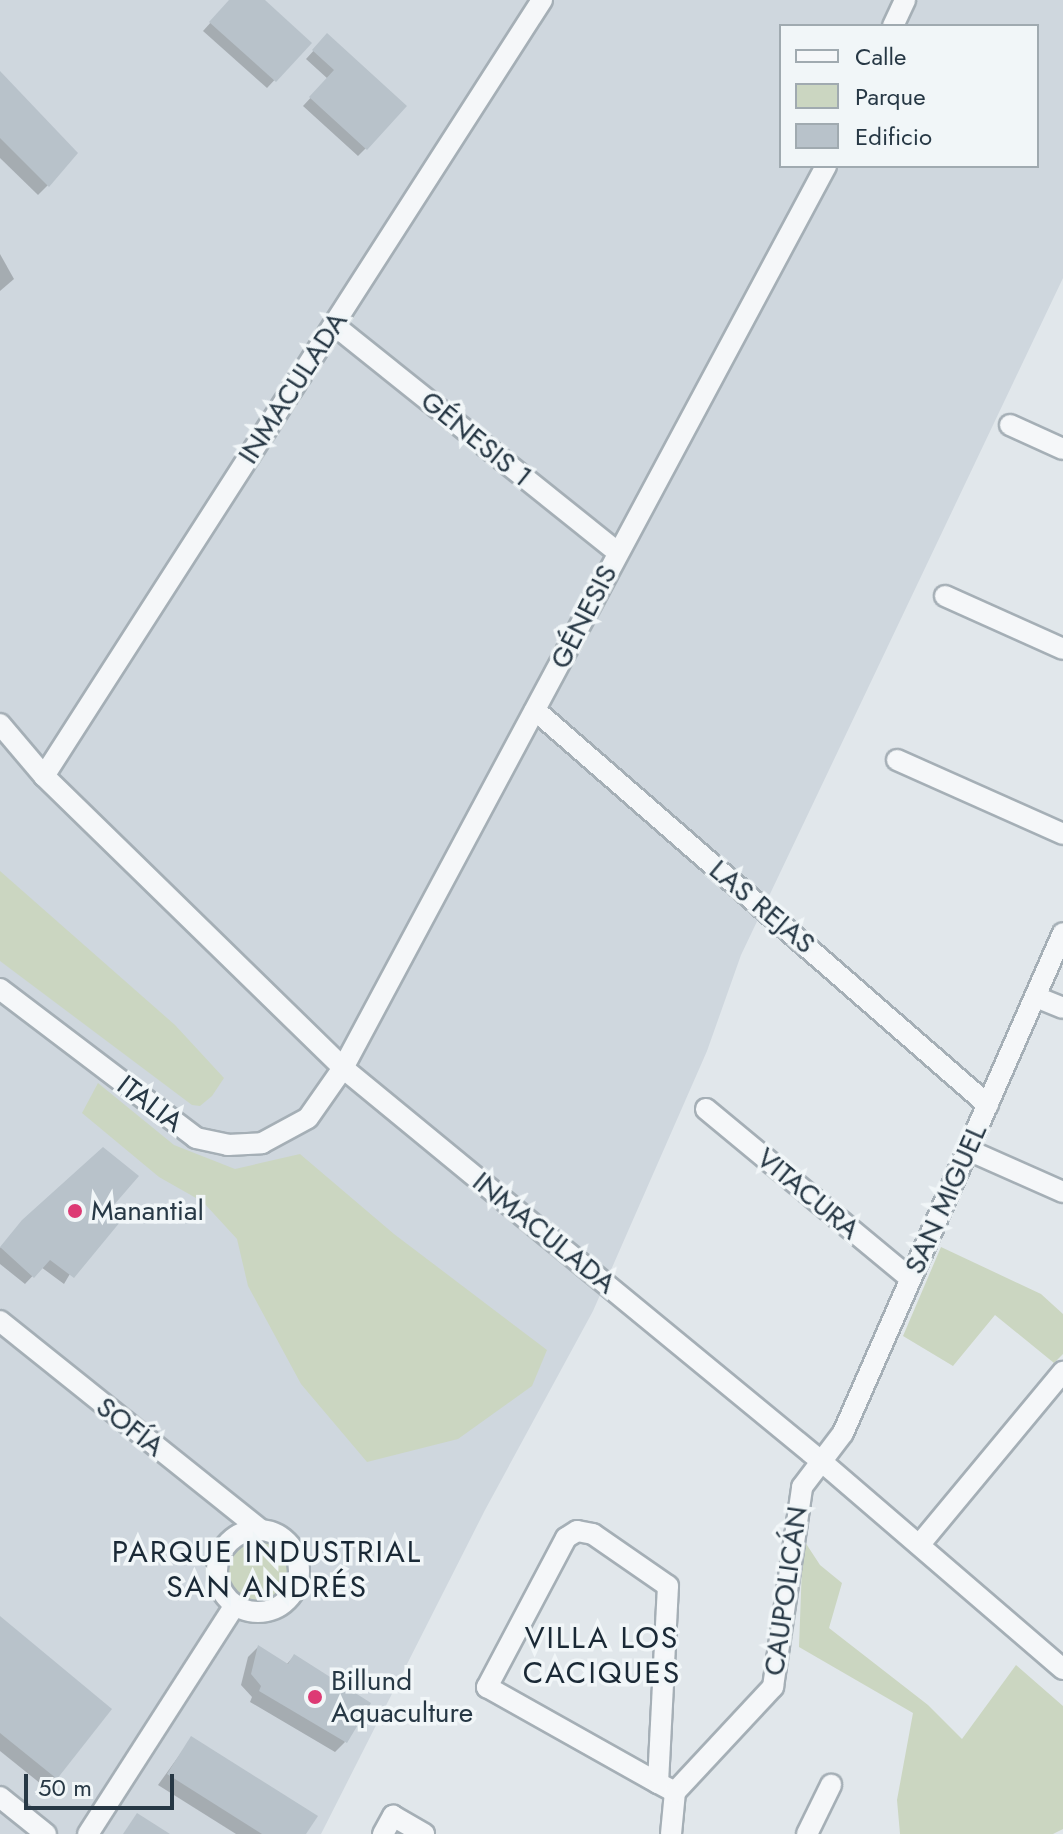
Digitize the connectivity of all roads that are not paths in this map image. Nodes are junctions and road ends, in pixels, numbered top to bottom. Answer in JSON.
{"nodes":[{"id":1,"x":542,"y":0,"type":"edge"},
{"id":2,"x":905,"y":0,"type":"edge"},
{"id":3,"x":894,"y":24,"type":"edge"},
{"id":4,"x":825,"y":168,"type":"edge"},
{"id":5,"x":334,"y":325,"type":"junction"},
{"id":6,"x":1010,"y":425,"type":"dead end"},
{"id":7,"x":1063,"y":449,"type":"edge"},
{"id":8,"x":617,"y":552,"type":"junction"},
{"id":9,"x":945,"y":596,"type":"dead end"},
{"id":10,"x":1063,"y":649,"type":"edge"},
{"id":11,"x":535,"y":710,"type":"junction"},
{"id":12,"x":0,"y":724,"type":"edge"},
{"id":13,"x":897,"y":760,"type":"dead end"},
{"id":14,"x":44,"y":776,"type":"junction"},
{"id":15,"x":1063,"y":834,"type":"edge"},
{"id":16,"x":1063,"y":933,"type":"edge"},
{"id":17,"x":0,"y":989,"type":"edge"},
{"id":18,"x":1036,"y":997,"type":"junction"},
{"id":19,"x":1063,"y":1008,"type":"edge"},
{"id":20,"x":343,"y":1068,"type":"junction"},
{"id":21,"x":988,"y":1105,"type":"junction"},
{"id":22,"x":706,"y":1109,"type":"dead end"},
{"id":23,"x":968,"y":1150,"type":"junction"},
{"id":24,"x":1063,"y":1192,"type":"edge"},
{"id":25,"x":911,"y":1279,"type":"junction"},
{"id":26,"x":0,"y":1321,"type":"edge"},
{"id":27,"x":1063,"y":1372,"type":"edge"},
{"id":28,"x":821,"y":1461,"type":"junction"},
{"id":29,"x":261,"y":1530,"type":"junction"},
{"id":30,"x":920,"y":1544,"type":"junction"},
{"id":31,"x":235,"y":1605,"type":"junction"},
{"id":32,"x":1063,"y":1669,"type":"edge"},
{"id":33,"x":831,"y":1785,"type":"dead end"},
{"id":34,"x":666,"y":1788,"type":"junction"},
{"id":35,"x":0,"y":1797,"type":"edge"},
{"id":36,"x":46,"y":1834,"type":"edge"},
{"id":37,"x":88,"y":1834,"type":"edge"},
{"id":38,"x":383,"y":1834,"type":"edge"},
{"id":39,"x":424,"y":1834,"type":"edge"},
{"id":40,"x":671,"y":1834,"type":"edge"},
{"id":41,"x":807,"y":1834,"type":"edge"}],
"edges":[{"from":1,"to":5,"type":"street","name":"INMACULADA"},
{"from":2,"to":3,"type":"street"},
{"from":4,"to":8,"type":"street","name":"GÉNESIS"},
{"from":5,"to":8,"type":"street","name":"GÉNESIS 1"},
{"from":5,"to":14,"type":"street","name":"INMACULADA"},
{"from":6,"to":7,"type":"street"},
{"from":8,"to":11,"type":"street","name":"GÉNESIS"},
{"from":9,"to":10,"type":"street"},
{"from":11,"to":20,"type":"street","name":"GÉNESIS"},
{"from":11,"to":21,"type":"street","name":"LAS REJAS"},
{"from":12,"to":14,"type":"street","name":"INMACULADA"},
{"from":13,"to":15,"type":"street"},
{"from":14,"to":20,"type":"street","name":"INMACULADA"},
{"from":16,"to":18,"type":"street","name":"SAN MIGUEL"},
{"from":17,"to":20,"type":"street","name":"ITALIA"},
{"from":18,"to":19,"type":"street"},
{"from":18,"to":21,"type":"street","name":"SAN MIGUEL"},
{"from":20,"to":28,"type":"street","name":"INMACULADA"},
{"from":21,"to":23,"type":"street","name":"SAN MIGUEL"},
{"from":22,"to":25,"type":"street","name":"VITACURA"},
{"from":23,"to":24,"type":"street"},
{"from":23,"to":25,"type":"street","name":"SAN MIGUEL"},
{"from":25,"to":28,"type":"street","name":"SAN MIGUEL"},
{"from":26,"to":29,"type":"street","name":"SOFÍA"},
{"from":27,"to":30,"type":"street"},
{"from":28,"to":30,"type":"street","name":"INMACULADA"},
{"from":28,"to":34,"type":"street","name":"CAUPOLICÁN"},
{"from":29,"to":31,"type":"street"},
{"from":29,"to":31,"type":"street"},
{"from":30,"to":32,"type":"street","name":"INMACULADA"},
{"from":31,"to":37,"type":"street"},
{"from":33,"to":41,"type":"street"},
{"from":34,"to":34,"type":"street"},
{"from":34,"to":40,"type":"street"},
{"from":35,"to":36,"type":"street"},
{"from":38,"to":39,"type":"street"}]}
